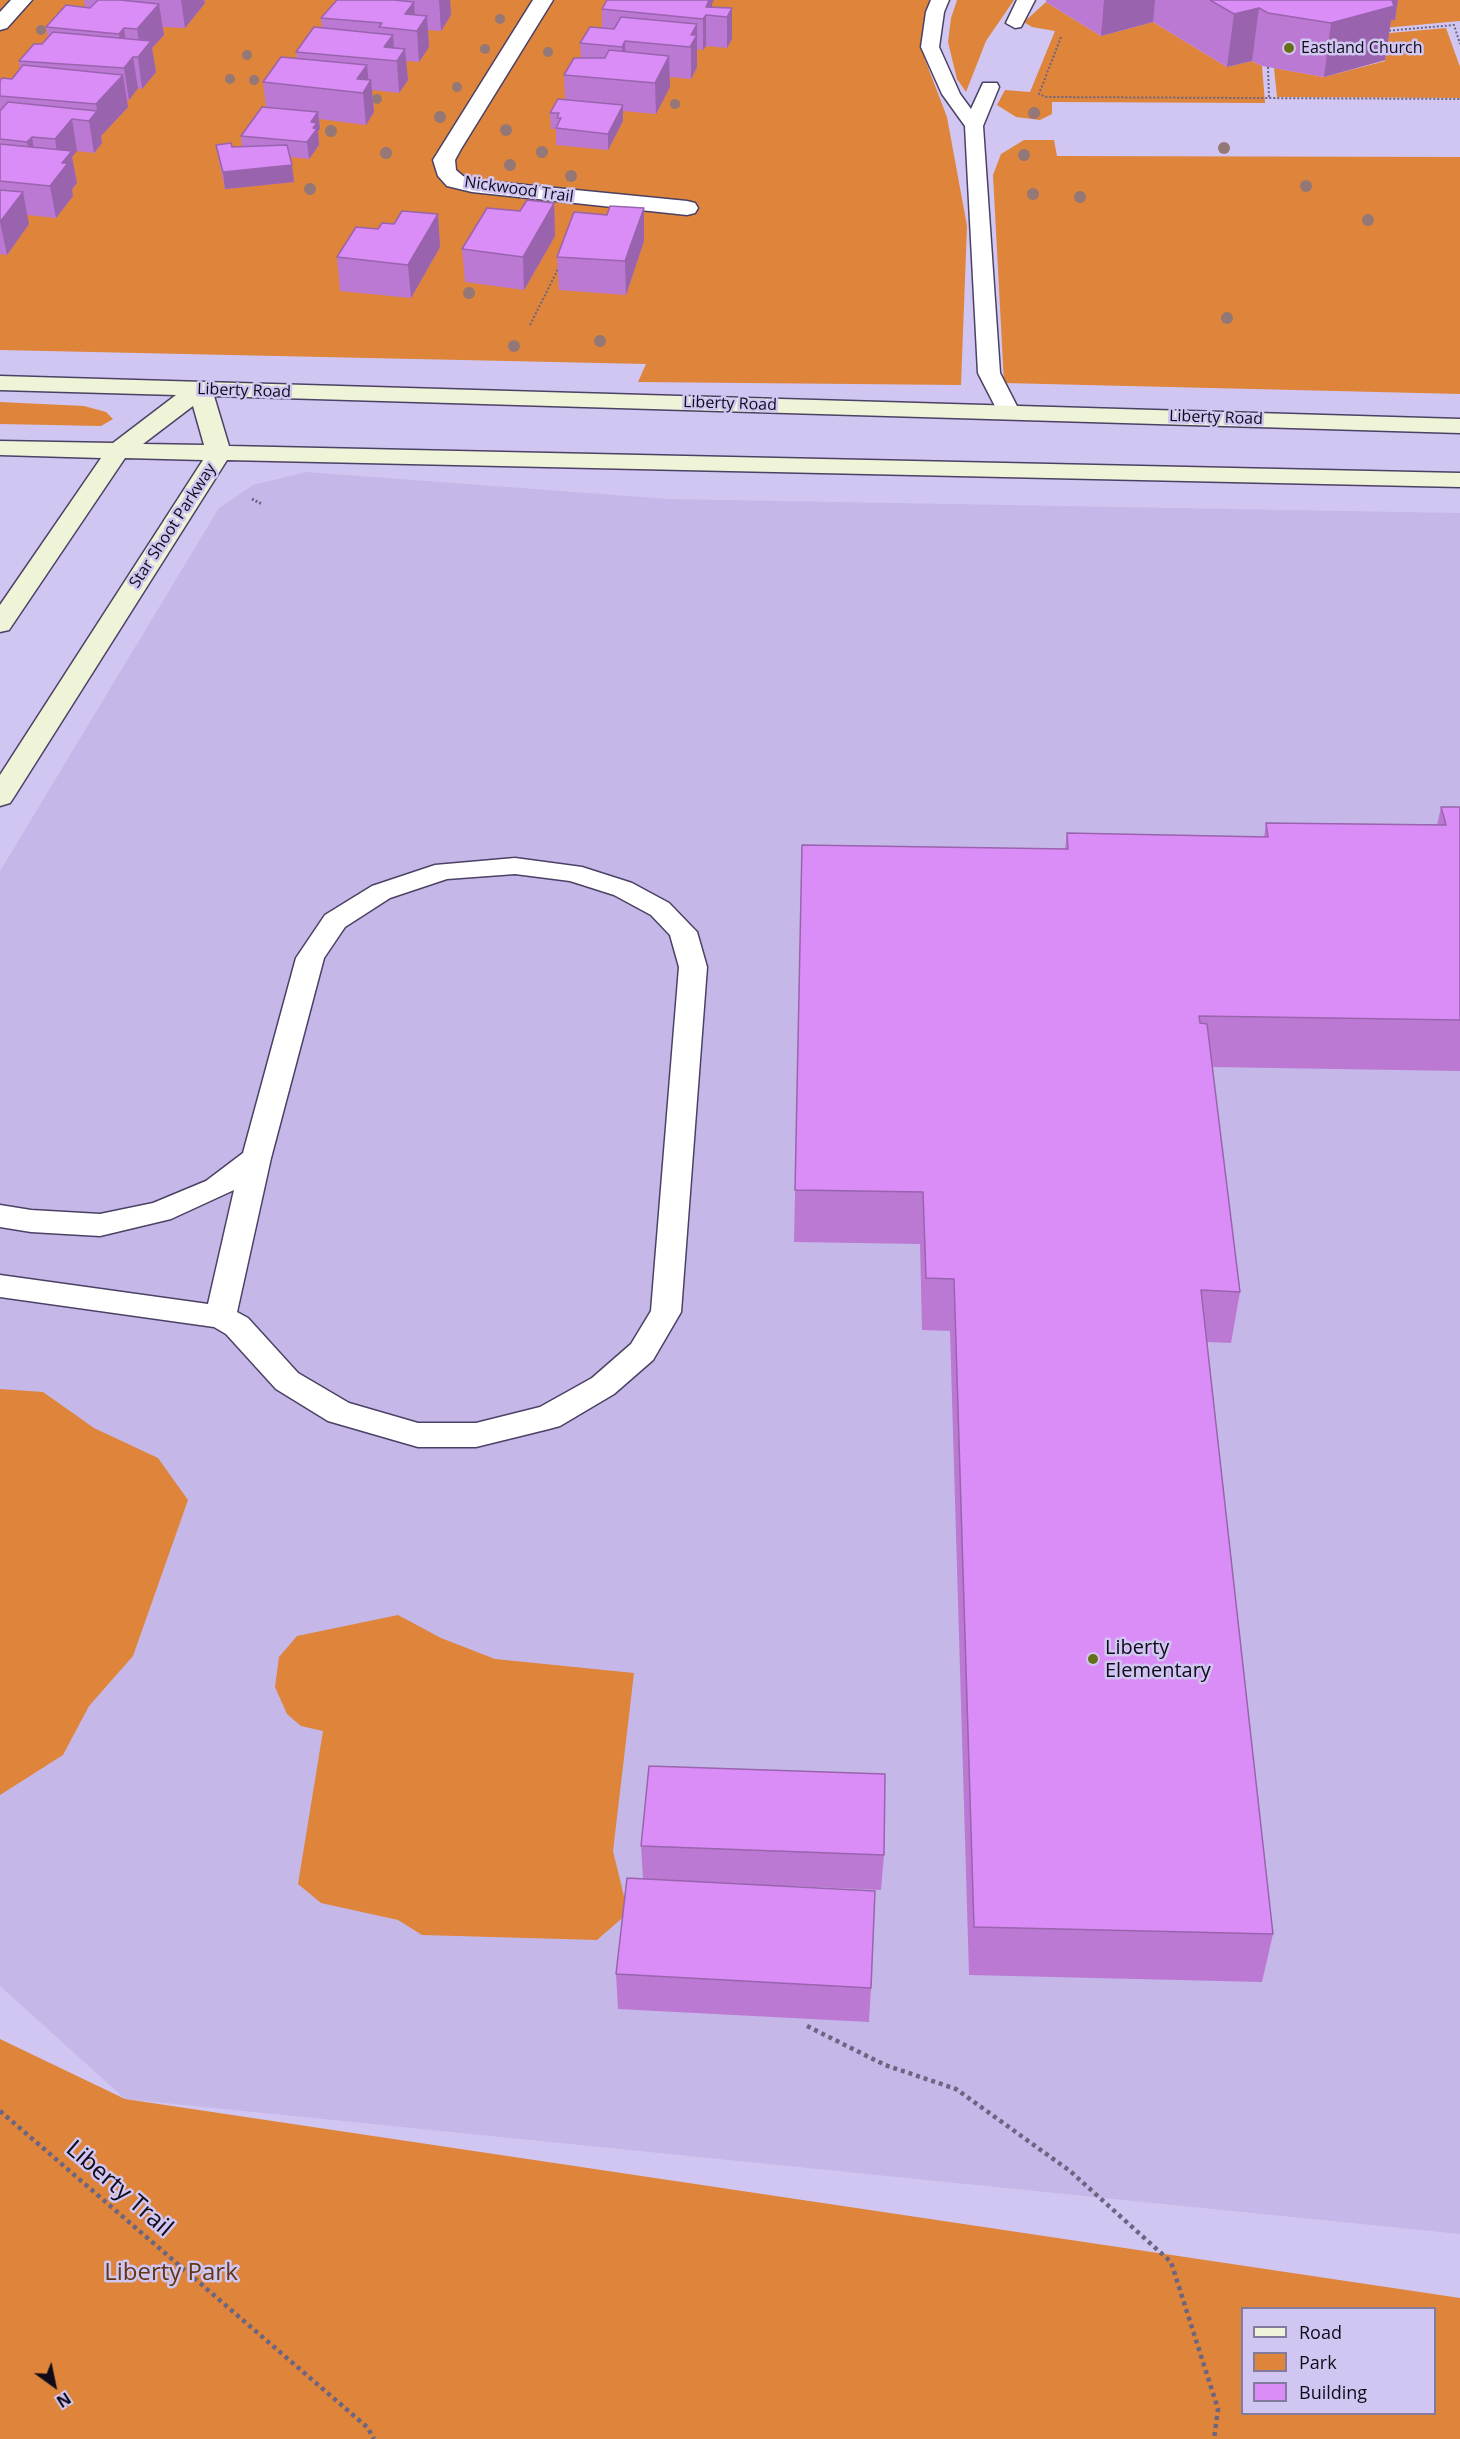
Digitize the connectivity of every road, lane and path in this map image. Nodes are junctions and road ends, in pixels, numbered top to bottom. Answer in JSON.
{"nodes":[{"id":1,"x":22,"y":0,"type":"edge"},
{"id":2,"x":543,"y":0,"type":"edge"},
{"id":3,"x":940,"y":0,"type":"edge"},
{"id":4,"x":1026,"y":0,"type":"edge"},
{"id":5,"x":1015,"y":23,"type":"dead end"},
{"id":6,"x":0,"y":24,"type":"edge"},
{"id":7,"x":1063,"y":31,"type":"dead end"},
{"id":8,"x":1379,"y":32,"type":"edge"},
{"id":9,"x":1460,"y":44,"type":"edge"},
{"id":10,"x":1268,"y":67,"type":"edge"},
{"id":11,"x":990,"y":87,"type":"dead end"},
{"id":12,"x":1269,"y":98,"type":"junction"},
{"id":13,"x":1460,"y":99,"type":"edge"},
{"id":14,"x":974,"y":126,"type":"junction"},
{"id":15,"x":687,"y":208,"type":"dead end"},
{"id":16,"x":560,"y":265,"type":"edge"},
{"id":17,"x":530,"y":325,"type":"dead end"},
{"id":18,"x":0,"y":383,"type":"edge"},
{"id":19,"x":200,"y":389,"type":"junction"},
{"id":20,"x":1009,"y":412,"type":"junction"},
{"id":21,"x":1460,"y":426,"type":"edge"},
{"id":22,"x":0,"y":448,"type":"edge"},
{"id":23,"x":118,"y":451,"type":"junction"},
{"id":24,"x":219,"y":454,"type":"junction"},
{"id":25,"x":1460,"y":480,"type":"edge"},
{"id":26,"x":0,"y":624,"type":"edge"},
{"id":27,"x":0,"y":797,"type":"edge"},
{"id":28,"x":256,"y":1158,"type":"junction"},
{"id":29,"x":0,"y":1216,"type":"edge"},
{"id":30,"x":0,"y":1286,"type":"edge"},
{"id":31,"x":220,"y":1317,"type":"junction"},
{"id":32,"x":807,"y":2026,"type":"dead end"},
{"id":33,"x":0,"y":2111,"type":"edge"},
{"id":34,"x":374,"y":2439,"type":"edge"},
{"id":35,"x":1214,"y":2439,"type":"edge"}],
"edges":[{"from":1,"to":6,"type":"street"},
{"from":2,"to":15,"type":"street","name":"Nickwood Trail"},
{"from":3,"to":14,"type":"lane"},
{"from":4,"to":5,"type":"lane"},
{"from":7,"to":12,"type":"path"},
{"from":8,"to":9,"type":"path"},
{"from":10,"to":12,"type":"path"},
{"from":11,"to":14,"type":"lane"},
{"from":12,"to":13,"type":"path"},
{"from":14,"to":20,"type":"lane"},
{"from":16,"to":17,"type":"path"},
{"from":18,"to":19,"type":"main road","name":"Liberty Road"},
{"from":19,"to":20,"type":"main road","name":"Liberty Road"},
{"from":19,"to":23,"type":"main road"},
{"from":19,"to":24,"type":"main road","name":"Star Shoot Parkway"},
{"from":20,"to":21,"type":"main road","name":"Liberty Road"},
{"from":22,"to":23,"type":"main road"},
{"from":23,"to":24,"type":"main road"},
{"from":23,"to":26,"type":"main road"},
{"from":24,"to":25,"type":"main road"},
{"from":24,"to":27,"type":"main road","name":"Star Shoot Parkway"},
{"from":28,"to":29,"type":"lane"},
{"from":28,"to":31,"type":"lane"},
{"from":28,"to":31,"type":"lane"},
{"from":30,"to":31,"type":"lane"},
{"from":32,"to":35,"type":"path"},
{"from":33,"to":34,"type":"path","name":"Liberty Trail"}]}
